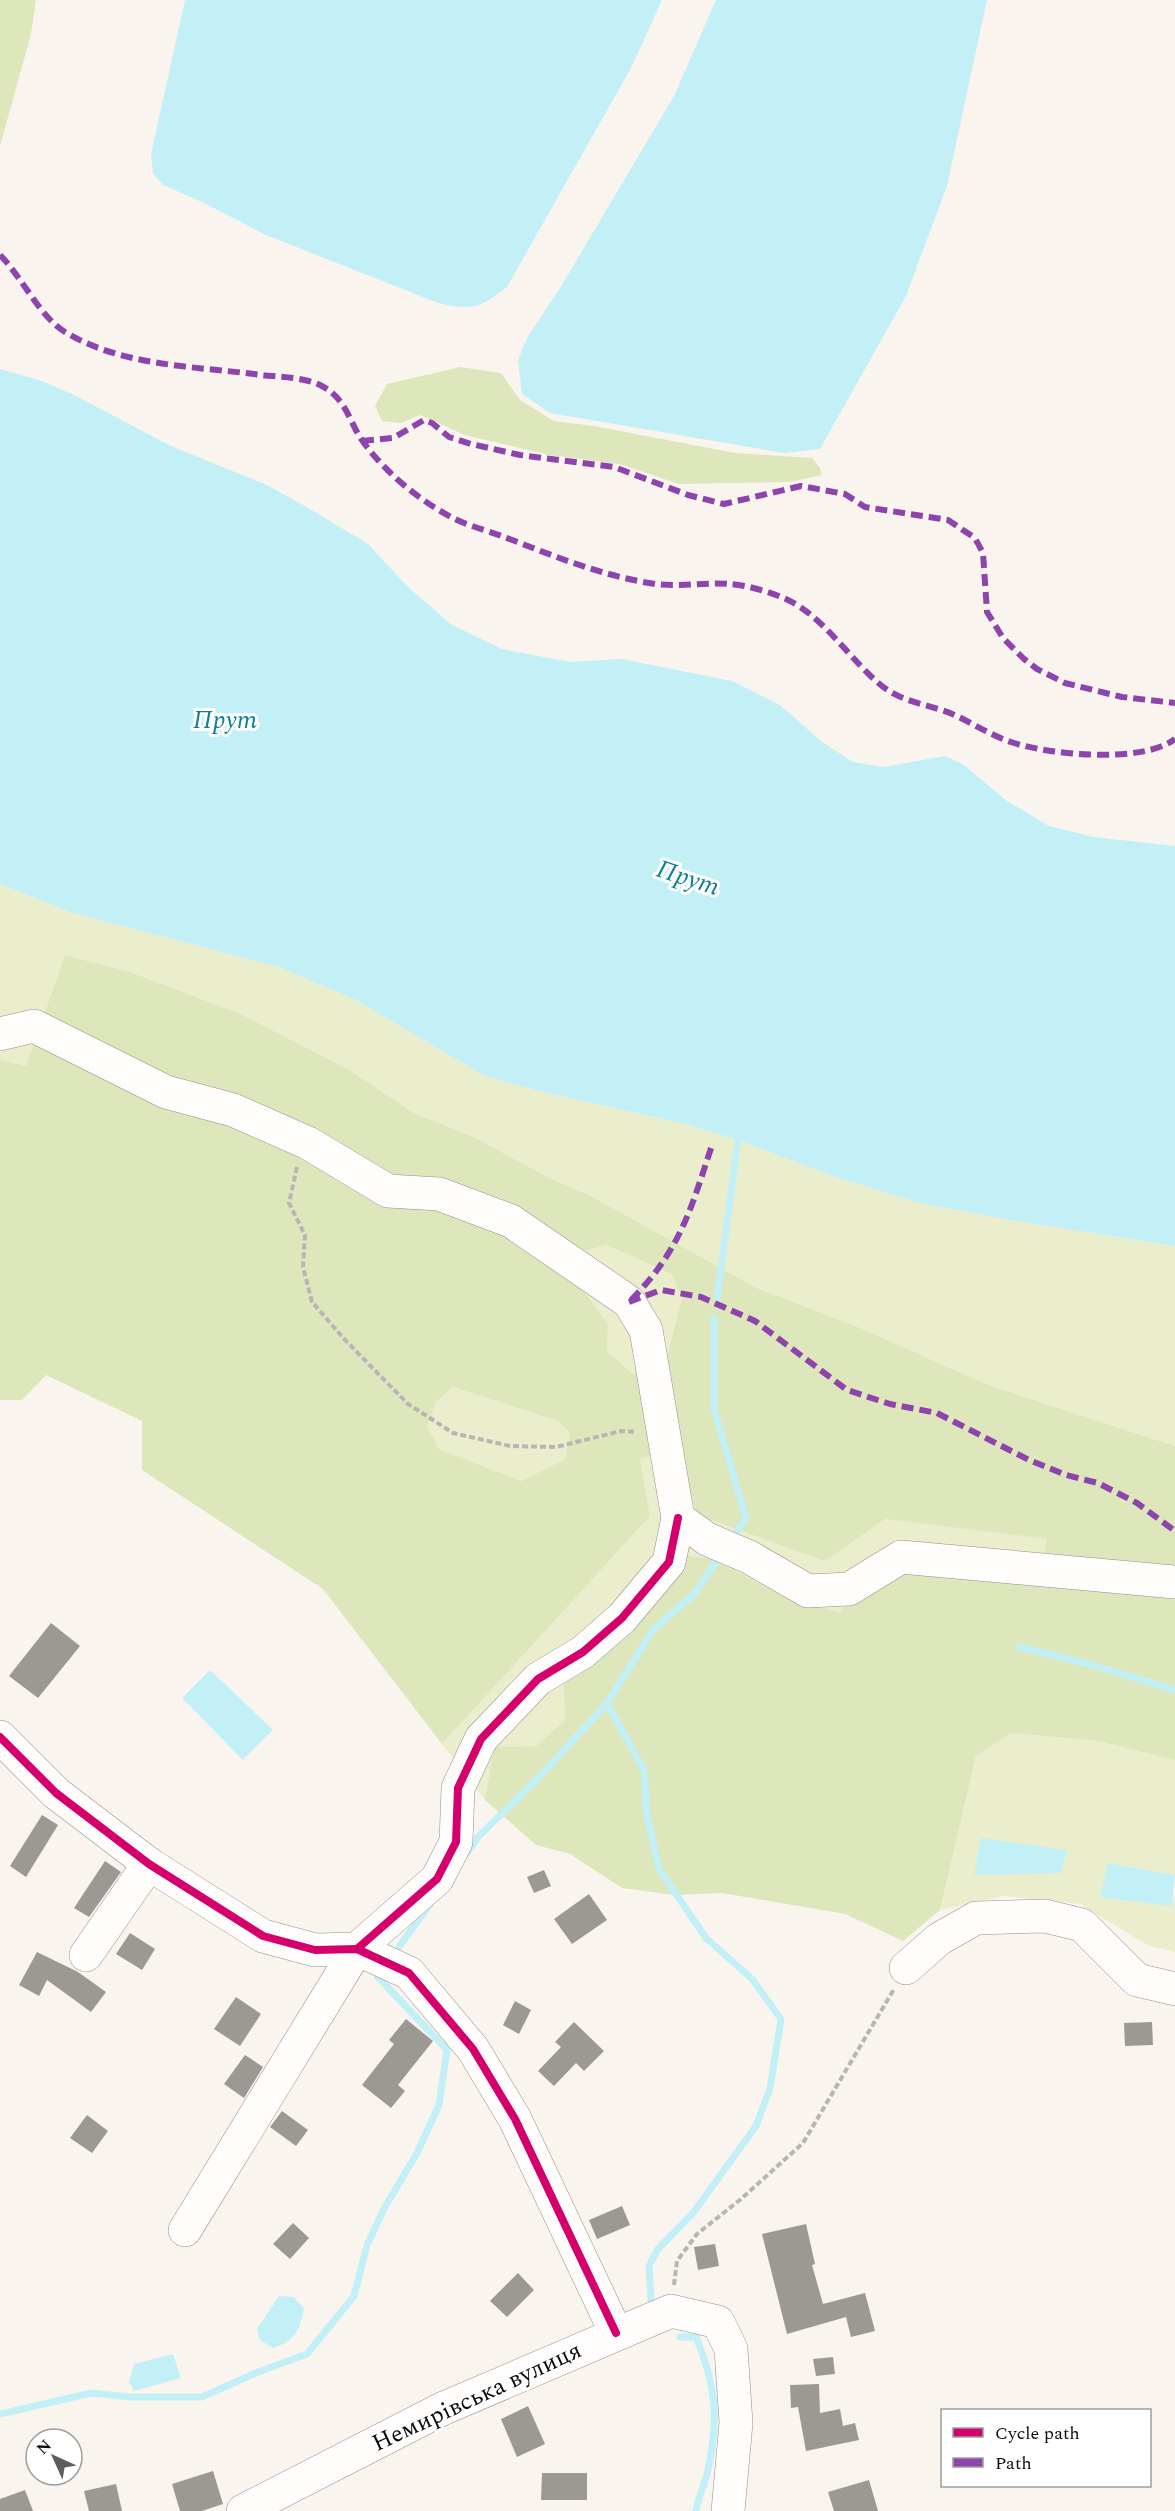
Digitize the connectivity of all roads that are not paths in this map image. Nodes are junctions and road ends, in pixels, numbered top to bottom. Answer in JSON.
{"nodes":[{"id":1,"x":0,"y":1034,"type":"edge"},
{"id":2,"x":678,"y":1518,"type":"junction"},
{"id":3,"x":1175,"y":1582,"type":"edge"},
{"id":4,"x":0,"y":1737,"type":"edge"},
{"id":5,"x":149,"y":1864,"type":"junction"},
{"id":6,"x":363,"y":1950,"type":"junction"},
{"id":7,"x":86,"y":1955,"type":"dead end"},
{"id":8,"x":906,"y":1968,"type":"road end"},
{"id":9,"x":1175,"y":1989,"type":"edge"},
{"id":10,"x":184,"y":2230,"type":"dead end"},
{"id":11,"x":616,"y":2333,"type":"junction"},
{"id":12,"x":243,"y":2511,"type":"edge"},
{"id":13,"x":728,"y":2511,"type":"edge"}],
"edges":[{"from":1,"to":2,"type":"street"},
{"from":2,"to":3,"type":"street"},
{"from":2,"to":6,"type":"street"},
{"from":4,"to":5,"type":"street"},
{"from":5,"to":6,"type":"street"},
{"from":5,"to":7,"type":"street"},
{"from":6,"to":10,"type":"street"},
{"from":6,"to":11,"type":"street"},
{"from":8,"to":9,"type":"street"},
{"from":11,"to":12,"type":"street","name":"Немирівська вулиця"},
{"from":11,"to":13,"type":"street","name":"Немирівська вулиця"}]}
